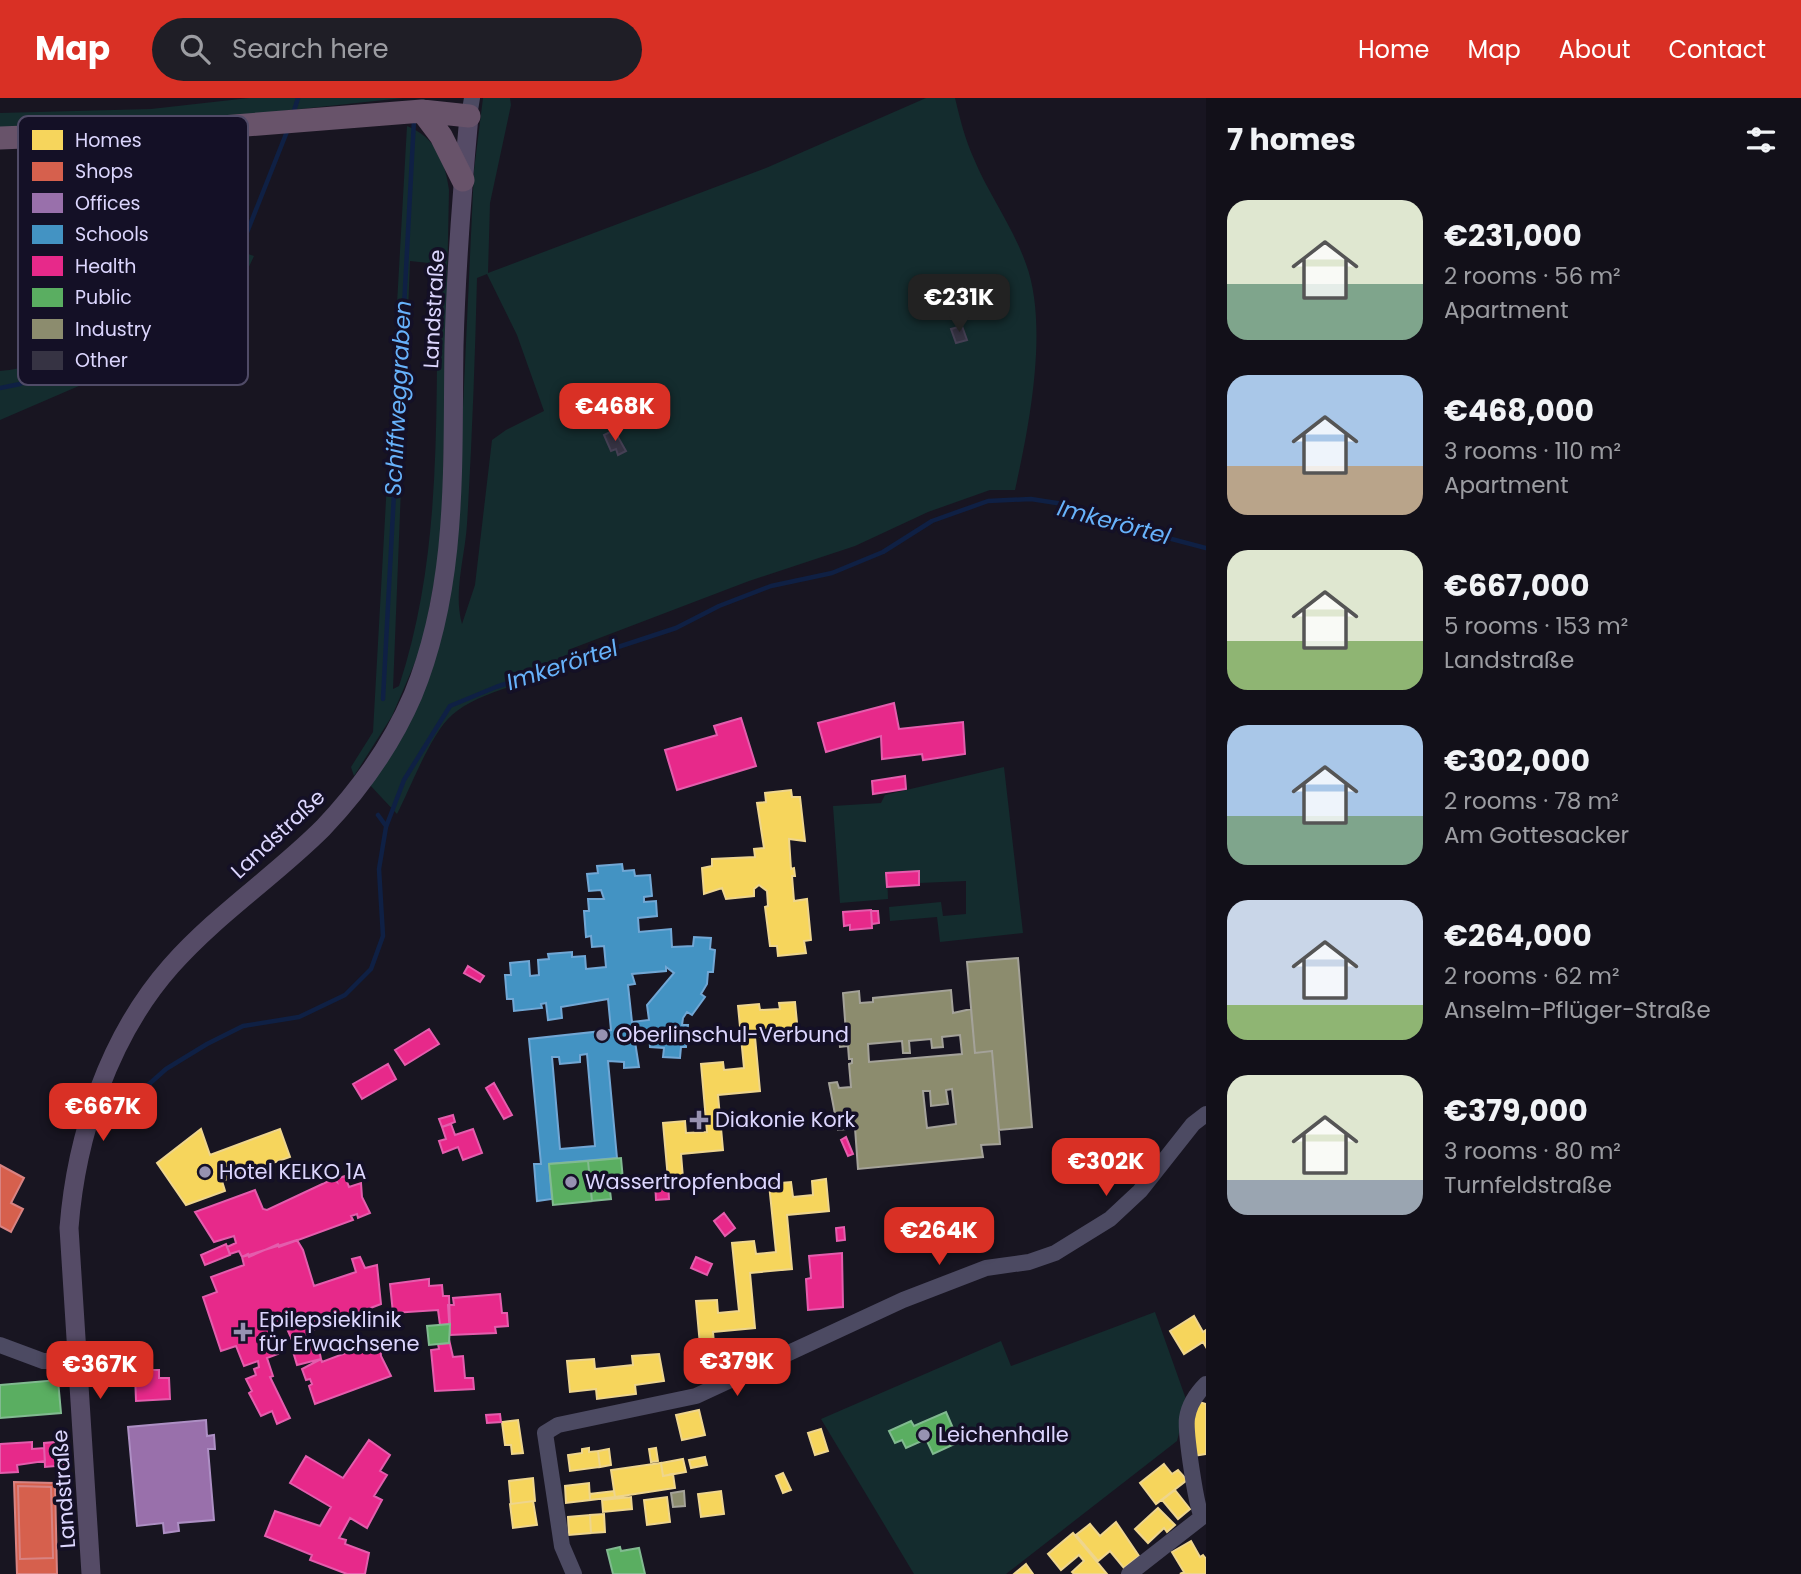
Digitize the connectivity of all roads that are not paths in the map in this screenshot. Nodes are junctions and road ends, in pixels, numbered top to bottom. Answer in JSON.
{"nodes":[{"id":1,"x":429,"y":104,"type":"edge"},
{"id":2,"x":471,"y":107,"type":"edge"},
{"id":3,"x":248,"y":123,"type":"edge"},
{"id":4,"x":18,"y":137,"type":"edge"},
{"id":5,"x":0,"y":138,"type":"edge"},
{"id":6,"x":463,"y":180,"type":"junction"},
{"id":7,"x":1206,"y":1114,"type":"edge"},
{"id":8,"x":0,"y":1345,"type":"edge"},
{"id":9,"x":77,"y":1361,"type":"junction"},
{"id":10,"x":1206,"y":1384,"type":"edge"},
{"id":11,"x":1204,"y":1518,"type":"edge"},
{"id":12,"x":91,"y":1574,"type":"edge"},
{"id":13,"x":574,"y":1574,"type":"edge"},
{"id":14,"x":1129,"y":1574,"type":"edge"}],
"edges":[{"from":1,"to":2,"type":"highway"},
{"from":1,"to":3,"type":"highway"},
{"from":1,"to":6,"type":"highway"},
{"from":2,"to":6,"type":"main road","name":"Landstraße"},
{"from":4,"to":5,"type":"highway"},
{"from":6,"to":9,"type":"main road","name":"Landstraße"},
{"from":7,"to":13,"type":"street"},
{"from":8,"to":9,"type":"street"},
{"from":9,"to":12,"type":"main road","name":"Landstraße"},
{"from":10,"to":11,"type":"street"},
{"from":11,"to":14,"type":"street"}]}
